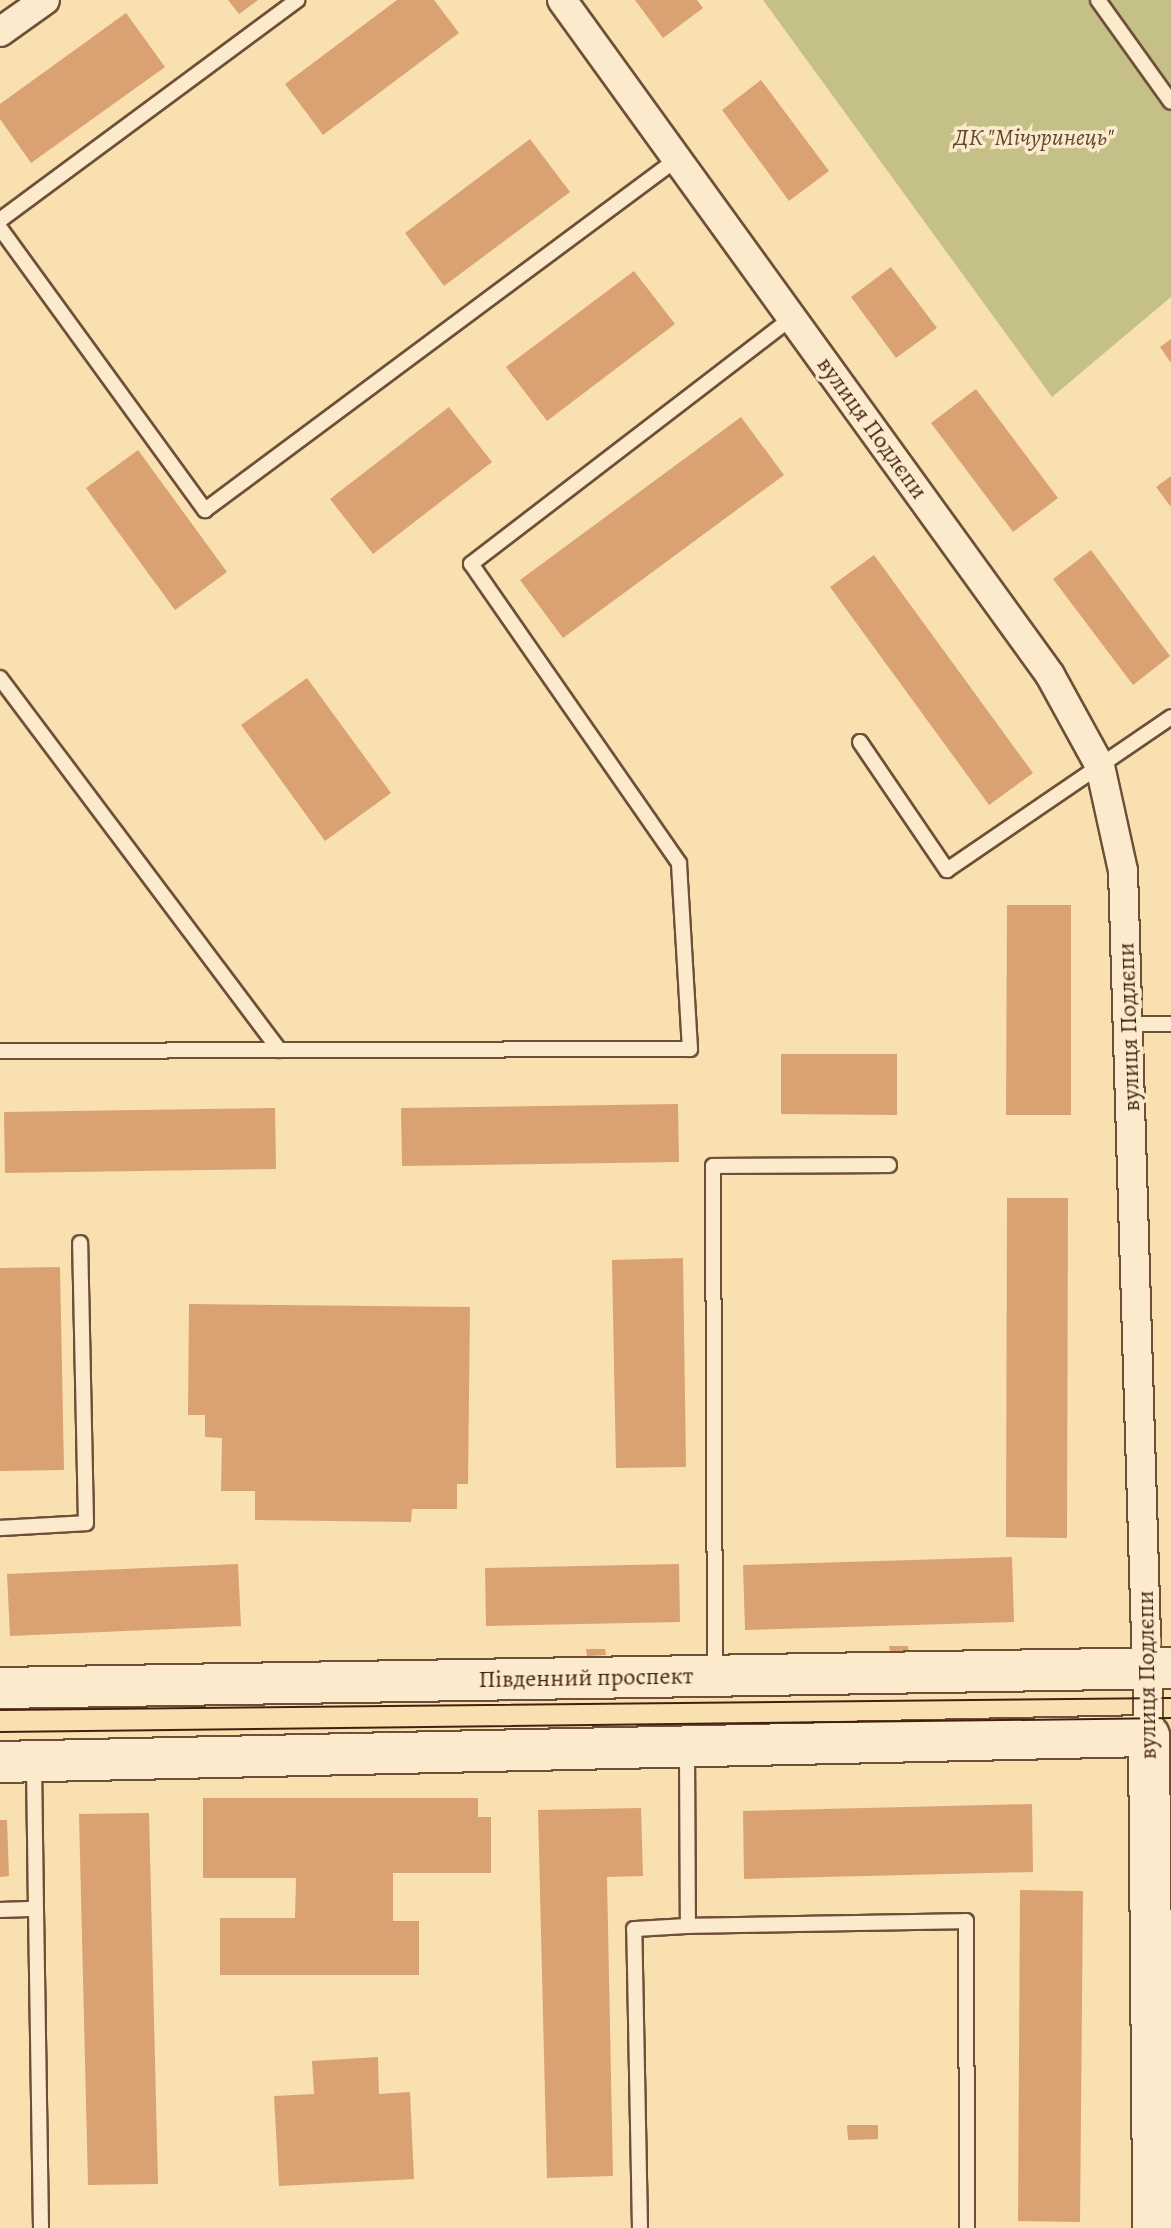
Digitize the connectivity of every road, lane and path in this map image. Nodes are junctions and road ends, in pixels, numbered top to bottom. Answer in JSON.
{"nodes":[{"id":1,"x":45,"y":0,"type":"edge"},
{"id":2,"x":297,"y":0,"type":"edge"},
{"id":3,"x":562,"y":0,"type":"edge"},
{"id":4,"x":1098,"y":0,"type":"edge"},
{"id":5,"x":0,"y":32,"type":"edge"},
{"id":6,"x":1171,"y":102,"type":"edge"},
{"id":7,"x":677,"y":159,"type":"junction"},
{"id":8,"x":0,"y":220,"type":"edge"},
{"id":9,"x":0,"y":228,"type":"edge"},
{"id":10,"x":792,"y":318,"type":"junction"},
{"id":11,"x":0,"y":678,"type":"edge"},
{"id":12,"x":1171,"y":717,"type":"edge"},
{"id":13,"x":860,"y":742,"type":"dead end"},
{"id":14,"x":1100,"y":766,"type":"junction"},
{"id":15,"x":1129,"y":1024,"type":"junction"},
{"id":16,"x":1171,"y":1024,"type":"edge"},
{"id":17,"x":279,"y":1050,"type":"junction"},
{"id":18,"x":0,"y":1051,"type":"edge"},
{"id":19,"x":889,"y":1165,"type":"dead end"},
{"id":20,"x":80,"y":1243,"type":"dead end"},
{"id":21,"x":0,"y":1528,"type":"edge"},
{"id":22,"x":1159,"y":1668,"type":"edge"},
{"id":23,"x":715,"y":1676,"type":"junction"},
{"id":24,"x":0,"y":1688,"type":"edge"},
{"id":25,"x":1149,"y":1736,"type":"junction"},
{"id":26,"x":687,"y":1746,"type":"junction"},
{"id":27,"x":17,"y":1761,"type":"edge"},
{"id":28,"x":36,"y":1909,"type":"junction"},
{"id":29,"x":0,"y":1910,"type":"edge"},
{"id":30,"x":688,"y":1926,"type":"junction"},
{"id":31,"x":1159,"y":2218,"type":"edge"},
{"id":32,"x":41,"y":2228,"type":"edge"},
{"id":33,"x":640,"y":2228,"type":"edge"},
{"id":34,"x":967,"y":2228,"type":"edge"}],
"edges":[{"from":1,"to":5,"type":"street"},
{"from":2,"to":8,"type":"lane"},
{"from":3,"to":7,"type":"street","name":"вулиця Подлєпи"},
{"from":4,"to":6,"type":"lane"},
{"from":7,"to":9,"type":"lane"},
{"from":7,"to":10,"type":"street","name":"вулиця Подлєпи"},
{"from":10,"to":14,"type":"street","name":"вулиця Подлєпи"},
{"from":10,"to":17,"type":"lane"},
{"from":11,"to":17,"type":"lane"},
{"from":12,"to":14,"type":"lane"},
{"from":13,"to":14,"type":"lane"},
{"from":14,"to":15,"type":"street","name":"вулиця Подлєпи"},
{"from":15,"to":16,"type":"lane"},
{"from":15,"to":22,"type":"street","name":"вулиця Подлєпи"},
{"from":17,"to":18,"type":"lane"},
{"from":19,"to":23,"type":"lane"},
{"from":20,"to":21,"type":"lane"},
{"from":22,"to":23,"type":"main road","name":"Південний проспект"},
{"from":22,"to":25,"type":"street","name":"вулиця Подлєпи"},
{"from":23,"to":24,"type":"main road","name":"Південний проспект"},
{"from":25,"to":26,"type":"main road"},
{"from":25,"to":31,"type":"main road","name":"вулиця Подлєпи"},
{"from":26,"to":27,"type":"main road"},
{"from":26,"to":30,"type":"lane"},
{"from":27,"to":28,"type":"lane"},
{"from":28,"to":29,"type":"lane"},
{"from":28,"to":32,"type":"lane"},
{"from":30,"to":33,"type":"lane"},
{"from":30,"to":34,"type":"lane"}]}
